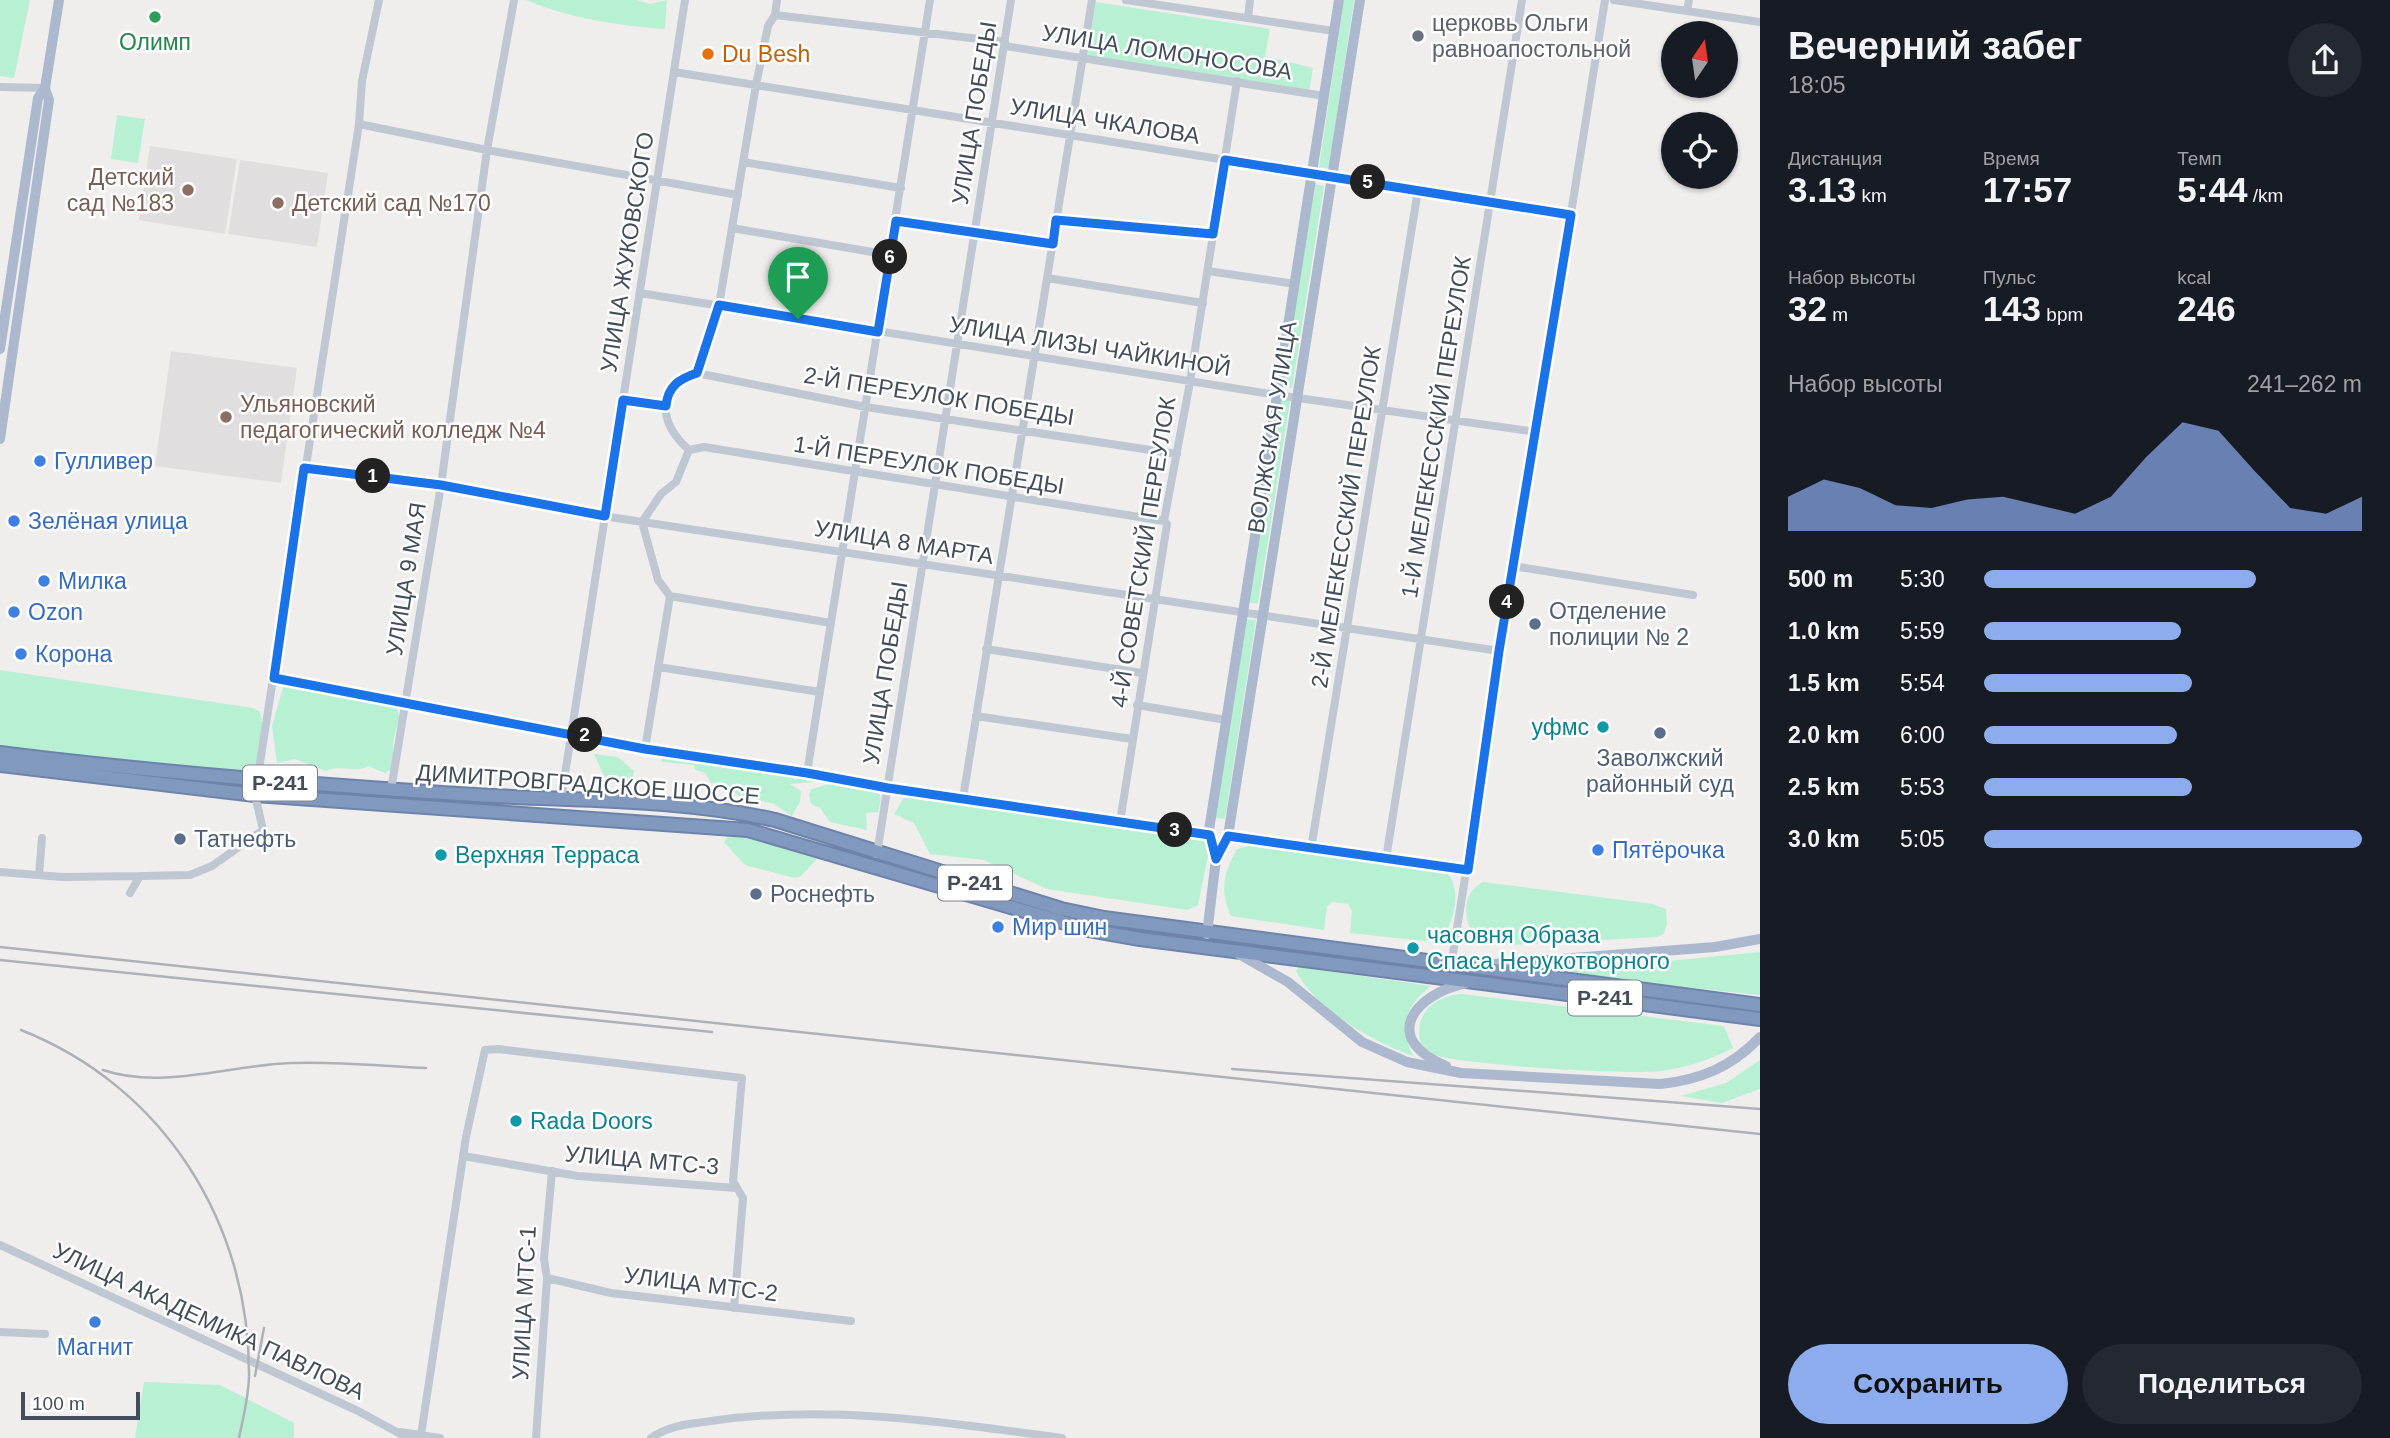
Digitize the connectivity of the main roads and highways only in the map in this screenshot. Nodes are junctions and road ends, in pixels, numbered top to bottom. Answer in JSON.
{"nodes":[{"id":1,"x":59,"y":0,"type":"edge"},
{"id":2,"x":1339,"y":0,"type":"edge"},
{"id":3,"x":1360,"y":0,"type":"edge"},
{"id":4,"x":45,"y":88,"type":"junction"},
{"id":5,"x":4,"y":327,"type":"junction"},
{"id":6,"x":16,"y":330,"type":"junction"},
{"id":7,"x":0,"y":349,"type":"edge"},
{"id":8,"x":0,"y":439,"type":"edge"},
{"id":9,"x":0,"y":753,"type":"edge"},
{"id":10,"x":0,"y":765,"type":"edge"},
{"id":11,"x":561,"y":800,"type":"junction"},
{"id":12,"x":559,"y":816,"type":"junction"},
{"id":13,"x":1216,"y":859,"type":"junction"},
{"id":14,"x":1207,"y":934,"type":"junction"},
{"id":15,"x":1760,"y":939,"type":"edge"},
{"id":16,"x":1206,"y":948,"type":"junction"},
{"id":17,"x":1234,"y":952,"type":"junction"},
{"id":18,"x":1454,"y":970,"type":"junction"},
{"id":19,"x":1479,"y":981,"type":"junction"},
{"id":20,"x":1760,"y":1005,"type":"edge"},
{"id":21,"x":1760,"y":1019,"type":"edge"},
{"id":22,"x":1760,"y":1037,"type":"edge"},
{"id":23,"x":1461,"y":1073,"type":"junction"}],
"edges":[{"from":1,"to":4,"type":"main road"},
{"from":2,"to":13,"type":"main road","name":"ВОЛЖСКАЯ УЛИЦА"},
{"from":3,"to":13,"type":"main road","name":"ВОЛЖСКАЯ УЛИЦА"},
{"from":4,"to":5,"type":"main road"},
{"from":4,"to":6,"type":"main road"},
{"from":5,"to":6,"type":"main road"},
{"from":5,"to":7,"type":"main road"},
{"from":6,"to":8,"type":"main road"},
{"from":9,"to":11,"type":"highway","name":"ДИМИТРОВГРАДСКОЕ ШОССЕ","number":"Р-241"},
{"from":10,"to":12,"type":"highway","name":"ДИМИТРОВГРАДСКОЕ ШОССЕ","number":"Р-241"},
{"from":11,"to":12,"type":"highway"},
{"from":11,"to":14,"type":"highway","name":"ДИМИТРОВГРАДСКОЕ ШОССЕ","number":"Р-241"},
{"from":12,"to":16,"type":"highway","name":"ДИМИТРОВГРАДСКОЕ ШОССЕ","number":"Р-241"},
{"from":13,"to":14,"type":"main road","name":"ВОЛЖСКАЯ УЛИЦА"},
{"from":14,"to":16,"type":"highway","name":"ВОЛЖСКАЯ УЛИЦА"},
{"from":14,"to":18,"type":"highway","name":"ДИМИТРОВГРАДСКОЕ ШОССЕ","number":"Р-241"},
{"from":15,"to":18,"type":"main road"},
{"from":16,"to":17,"type":"highway","name":"ДИМИТРОВГРАДСКОЕ ШОССЕ","number":"Р-241"},
{"from":17,"to":18,"type":"highway","name":"ДИМИТРОВГРАДСКОЕ ШОССЕ","number":"Р-241"},
{"from":17,"to":23,"type":"main road"},
{"from":18,"to":19,"type":"highway","number":"Р-241"},
{"from":18,"to":20,"type":"highway","number":"Р-241"},
{"from":19,"to":21,"type":"highway","number":"Р-241"},
{"from":19,"to":23,"type":"main road"},
{"from":22,"to":23,"type":"main road"}]}
